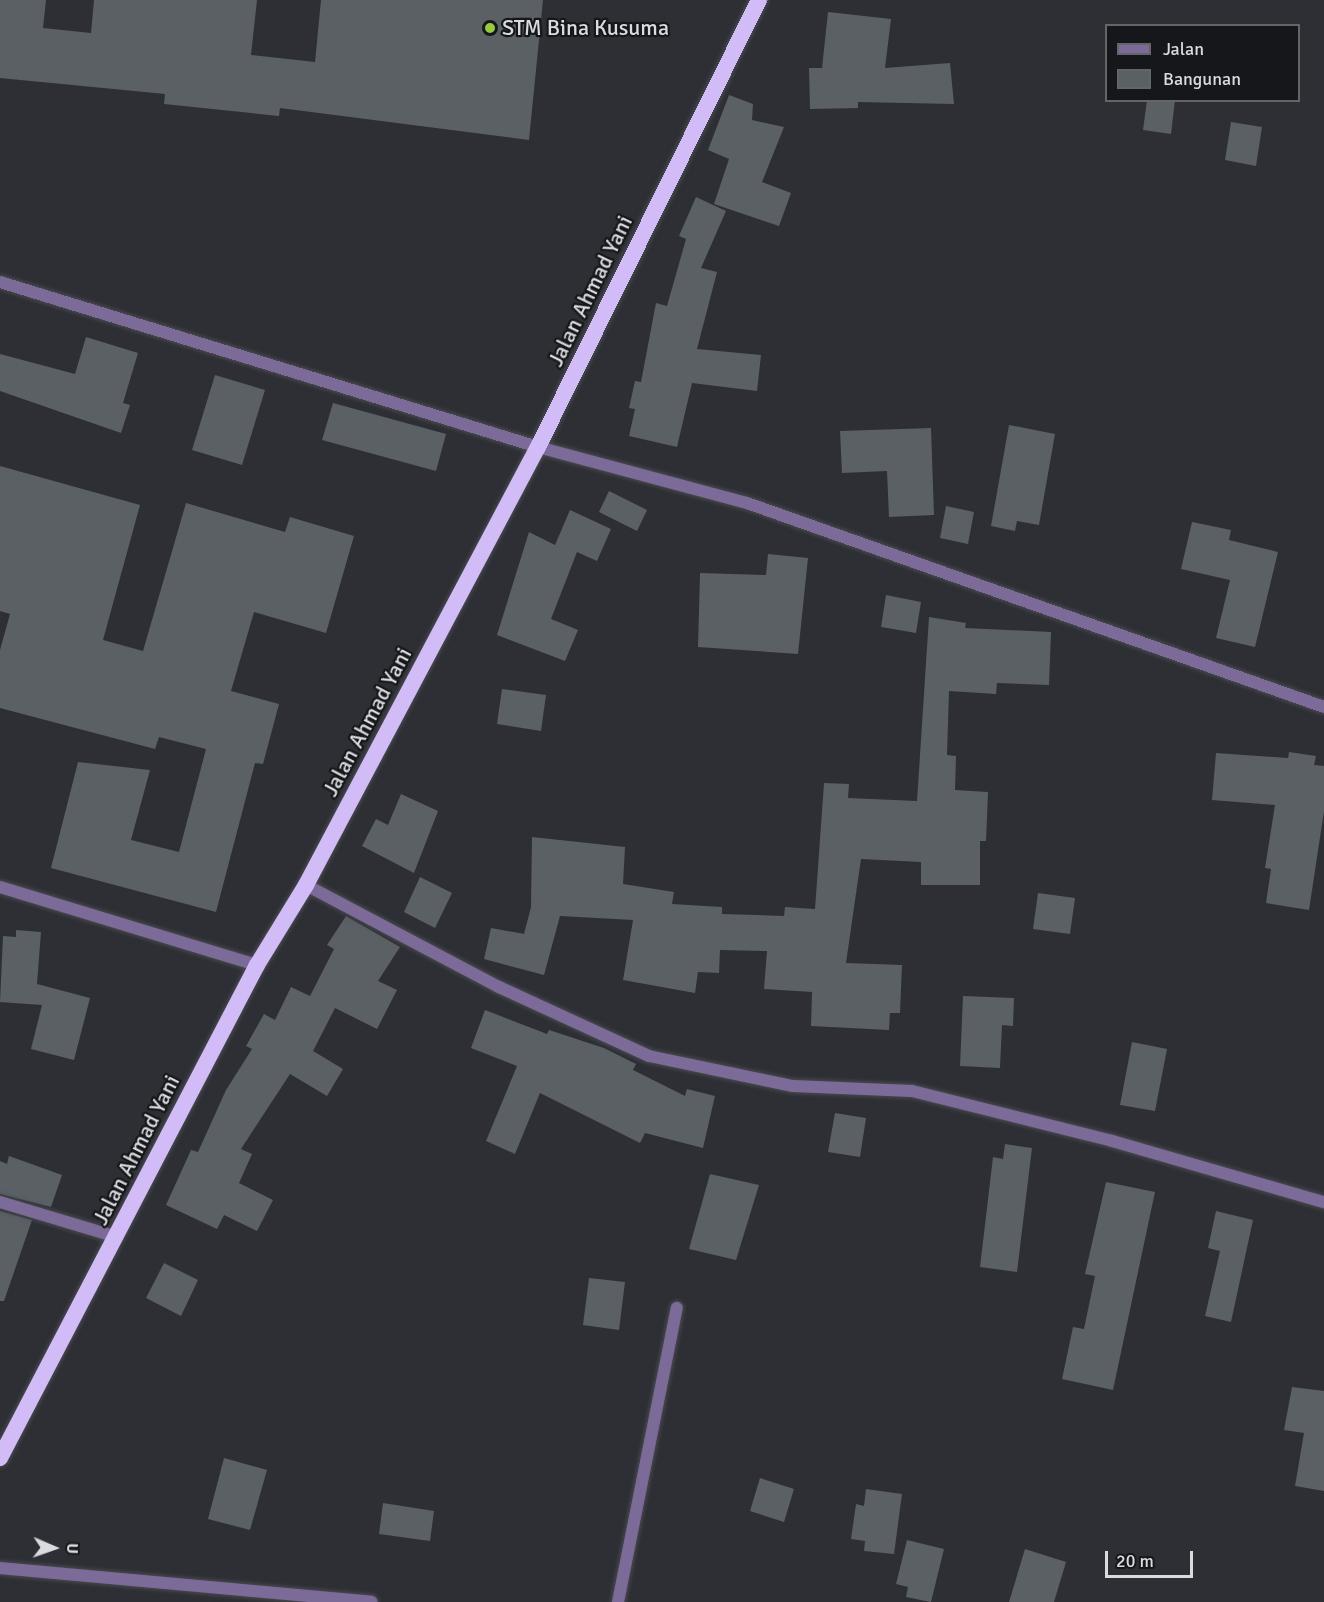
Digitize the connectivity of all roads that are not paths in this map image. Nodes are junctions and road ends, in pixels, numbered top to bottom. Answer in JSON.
{"nodes":[{"id":1,"x":759,"y":0,"type":"edge"},
{"id":2,"x":0,"y":282,"type":"edge"},
{"id":3,"x":538,"y":447,"type":"junction"},
{"id":4,"x":1324,"y":707,"type":"edge"},
{"id":5,"x":306,"y":885,"type":"junction"},
{"id":6,"x":0,"y":887,"type":"edge"},
{"id":7,"x":256,"y":965,"type":"junction"},
{"id":8,"x":0,"y":1202,"type":"edge"},
{"id":9,"x":1324,"y":1202,"type":"edge"},
{"id":10,"x":117,"y":1237,"type":"junction"},
{"id":11,"x":677,"y":1308,"type":"dead end"},
{"id":12,"x":0,"y":1458,"type":"edge"},
{"id":13,"x":0,"y":1568,"type":"edge"},
{"id":14,"x":297,"y":1599,"type":"edge"},
{"id":15,"x":371,"y":1602,"type":"edge"},
{"id":16,"x":618,"y":1602,"type":"edge"}],
"edges":[{"from":1,"to":3,"type":"highway","name":"Jalan Ahmad Yani"},
{"from":2,"to":3,"type":"street"},
{"from":3,"to":4,"type":"street"},
{"from":3,"to":5,"type":"highway","name":"Jalan Ahmad Yani"},
{"from":5,"to":7,"type":"highway","name":"Jalan Ahmad Yani"},
{"from":5,"to":9,"type":"street"},
{"from":6,"to":7,"type":"street"},
{"from":7,"to":10,"type":"highway","name":"Jalan Ahmad Yani"},
{"from":8,"to":10,"type":"street"},
{"from":10,"to":12,"type":"highway","name":"Jalan Ahmad Yani"},
{"from":11,"to":16,"type":"street"},
{"from":13,"to":14,"type":"street"},
{"from":14,"to":15,"type":"street"}]}
